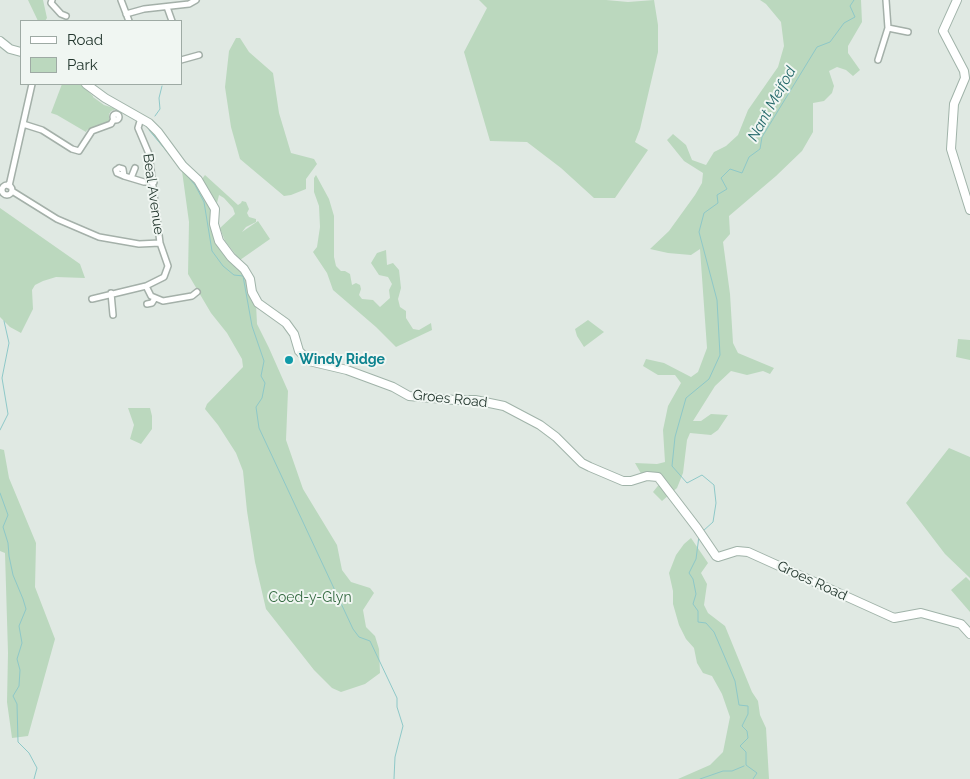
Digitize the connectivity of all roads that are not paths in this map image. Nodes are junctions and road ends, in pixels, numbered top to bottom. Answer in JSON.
{"nodes":[{"id":1,"x":52,"y":0,"type":"edge"},
{"id":2,"x":121,"y":0,"type":"edge"},
{"id":3,"x":159,"y":0,"type":"edge"},
{"id":4,"x":196,"y":0,"type":"edge"},
{"id":5,"x":886,"y":0,"type":"edge"},
{"id":6,"x":957,"y":0,"type":"edge"},
{"id":7,"x":160,"y":7,"type":"junction"},
{"id":8,"x":167,"y":7,"type":"junction"},
{"id":9,"x":66,"y":16,"type":"dead end"},
{"id":10,"x":128,"y":18,"type":"edge"},
{"id":11,"x":172,"y":20,"type":"edge"},
{"id":12,"x":888,"y":28,"type":"junction"},
{"id":13,"x":908,"y":32,"type":"dead end"},
{"id":14,"x":0,"y":41,"type":"edge"},
{"id":15,"x":20,"y":52,"type":"edge"},
{"id":16,"x":199,"y":55,"type":"dead end"},
{"id":17,"x":182,"y":60,"type":"edge"},
{"id":18,"x":878,"y":60,"type":"dead end"},
{"id":19,"x":32,"y":85,"type":"edge"},
{"id":20,"x":87,"y":85,"type":"edge"},
{"id":21,"x":141,"y":118,"type":"junction"},
{"id":22,"x":114,"y":119,"type":"dead end"},
{"id":23,"x":23,"y":124,"type":"junction"},
{"id":24,"x":135,"y":168,"type":"dead end"},
{"id":25,"x":124,"y":176,"type":"dead end"},
{"id":26,"x":131,"y":178,"type":"junction"},
{"id":27,"x":154,"y":182,"type":"junction"},
{"id":28,"x":10,"y":188,"type":"junction"},
{"id":29,"x":2,"y":195,"type":"edge"},
{"id":30,"x":970,"y":210,"type":"edge"},
{"id":31,"x":160,"y":243,"type":"junction"},
{"id":32,"x":146,"y":286,"type":"junction"},
{"id":33,"x":197,"y":292,"type":"dead end"},
{"id":34,"x":111,"y":293,"type":"junction"},
{"id":35,"x":155,"y":298,"type":"junction"},
{"id":36,"x":92,"y":299,"type":"dead end"},
{"id":37,"x":147,"y":304,"type":"dead end"},
{"id":38,"x":113,"y":315,"type":"dead end"},
{"id":39,"x":970,"y":634,"type":"edge"}],
"edges":[{"from":1,"to":9,"type":"street"},
{"from":2,"to":10,"type":"street"},
{"from":3,"to":7,"type":"street"},
{"from":4,"to":8,"type":"street"},
{"from":5,"to":12,"type":"street"},
{"from":6,"to":30,"type":"street"},
{"from":7,"to":8,"type":"street"},
{"from":7,"to":10,"type":"street"},
{"from":8,"to":11,"type":"street"},
{"from":12,"to":13,"type":"street"},
{"from":12,"to":18,"type":"street"},
{"from":14,"to":15,"type":"street"},
{"from":16,"to":17,"type":"street"},
{"from":19,"to":23,"type":"street"},
{"from":20,"to":21,"type":"street","name":"Groes Road"},
{"from":21,"to":27,"type":"street","name":"Beal Avenue"},
{"from":21,"to":39,"type":"street","name":"Groes Road"},
{"from":22,"to":23,"type":"street"},
{"from":23,"to":28,"type":"street"},
{"from":24,"to":26,"type":"street"},
{"from":25,"to":26,"type":"street"},
{"from":26,"to":27,"type":"street"},
{"from":27,"to":31,"type":"street","name":"Beal Avenue"},
{"from":28,"to":29,"type":"street"},
{"from":28,"to":31,"type":"street"},
{"from":31,"to":32,"type":"street","name":"Beal Avenue"},
{"from":32,"to":34,"type":"street"},
{"from":32,"to":35,"type":"street"},
{"from":33,"to":35,"type":"street"},
{"from":34,"to":36,"type":"street"},
{"from":34,"to":38,"type":"street"},
{"from":35,"to":37,"type":"street"}]}
